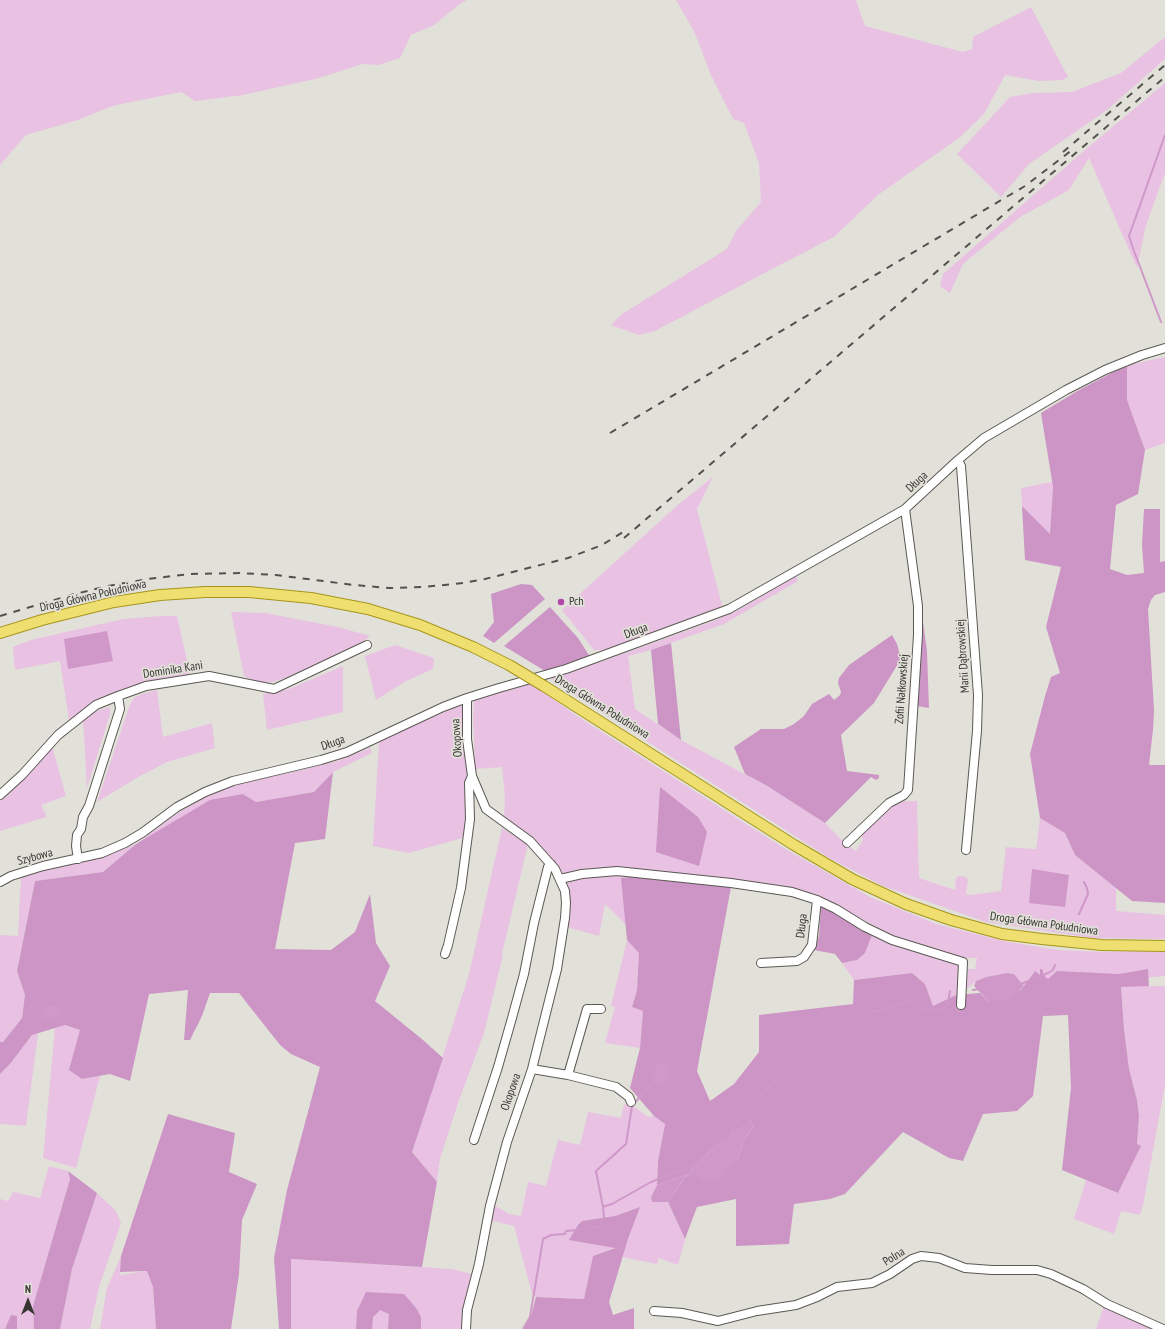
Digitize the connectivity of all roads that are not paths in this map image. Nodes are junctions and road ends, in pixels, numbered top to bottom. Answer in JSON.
{"nodes":[{"id":1,"x":1165,"y":348,"type":"edge"},
{"id":2,"x":958,"y":460,"type":"junction"},
{"id":3,"x":905,"y":509,"type":"junction"},
{"id":4,"x":0,"y":633,"type":"edge"},
{"id":5,"x":367,"y":645,"type":"dead end"},
{"id":6,"x":118,"y":696,"type":"junction"},
{"id":7,"x":467,"y":698,"type":"junction"},
{"id":8,"x":472,"y":776,"type":"junction"},
{"id":9,"x":0,"y":795,"type":"edge"},
{"id":10,"x":847,"y":842,"type":"dead end"},
{"id":11,"x":966,"y":850,"type":"dead end"},
{"id":12,"x":78,"y":859,"type":"junction"},
{"id":13,"x":551,"y":864,"type":"junction"},
{"id":14,"x":560,"y":879,"type":"junction"},
{"id":15,"x":0,"y":882,"type":"edge"},
{"id":16,"x":817,"y":900,"type":"junction"},
{"id":17,"x":1165,"y":946,"type":"edge"},
{"id":18,"x":445,"y":954,"type":"dead end"},
{"id":19,"x":761,"y":963,"type":"dead end"},
{"id":20,"x":961,"y":1005,"type":"dead end"},
{"id":21,"x":601,"y":1009,"type":"dead end"},
{"id":22,"x":532,"y":1069,"type":"junction"},
{"id":23,"x":568,"y":1075,"type":"junction"},
{"id":24,"x":631,"y":1102,"type":"dead end"},
{"id":25,"x":474,"y":1140,"type":"dead end"},
{"id":26,"x":654,"y":1311,"type":"dead end"},
{"id":27,"x":466,"y":1329,"type":"edge"},
{"id":28,"x":1163,"y":1329,"type":"edge"}],
"edges":[{"from":1,"to":2,"type":"street","name":"Długa"},
{"from":2,"to":3,"type":"street","name":"Długa"},
{"from":2,"to":11,"type":"street","name":"Marii Dąbrowskiej"},
{"from":3,"to":7,"type":"street","name":"Długa"},
{"from":3,"to":10,"type":"street","name":"Zofii Nałkowskiej"},
{"from":4,"to":17,"type":"main road","name":"Droga Główna Południowa","bridge":true},
{"from":5,"to":6,"type":"street","name":"Dominika Kani"},
{"from":6,"to":9,"type":"street","name":"Dominika Kani"},
{"from":6,"to":12,"type":"street"},
{"from":7,"to":8,"type":"street","name":"Okopowa"},
{"from":7,"to":12,"type":"street","name":"Długa"},
{"from":8,"to":13,"type":"street","name":"Okopowa"},
{"from":8,"to":18,"type":"street","name":"Okopowa"},
{"from":12,"to":15,"type":"street","name":"Szybowa"},
{"from":13,"to":14,"type":"street","name":"Okopowa"},
{"from":13,"to":25,"type":"street","name":"Okopowa"},
{"from":14,"to":16,"type":"street"},
{"from":14,"to":22,"type":"street","name":"Okopowa"},
{"from":16,"to":19,"type":"street","name":"Długa"},
{"from":16,"to":20,"type":"street"},
{"from":21,"to":23,"type":"street"},
{"from":22,"to":23,"type":"street"},
{"from":22,"to":27,"type":"street","name":"Okopowa"},
{"from":23,"to":24,"type":"street"},
{"from":26,"to":28,"type":"street","name":"Polna"}]}
